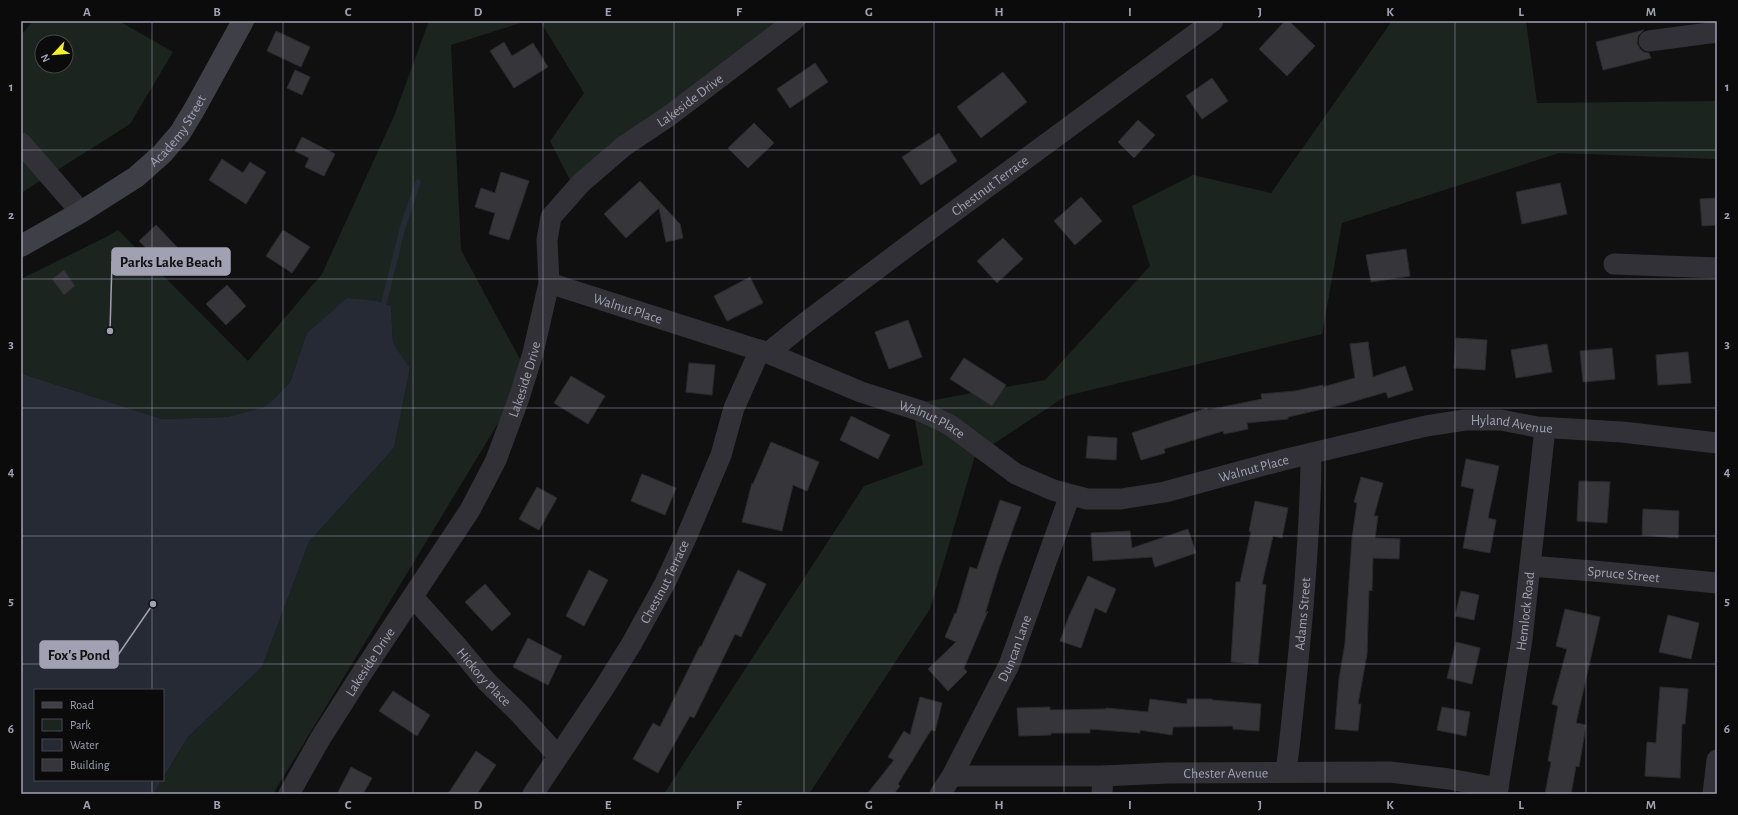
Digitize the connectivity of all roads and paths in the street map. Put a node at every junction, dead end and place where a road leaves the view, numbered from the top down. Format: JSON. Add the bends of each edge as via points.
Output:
{"nodes":[{"id":1,"x":243,"y":21,"type":"edge"},
{"id":2,"x":794,"y":21,"type":"edge"},
{"id":3,"x":1212,"y":21,"type":"edge"},
{"id":4,"x":1717,"y":32,"type":"edge"},
{"id":5,"x":1648,"y":41,"type":"dead end"},
{"id":6,"x":21,"y":143,"type":"edge"},
{"id":7,"x":81,"y":212,"type":"junction"},
{"id":8,"x":21,"y":246,"type":"edge"},
{"id":9,"x":1614,"y":264,"type":"dead end"},
{"id":10,"x":1717,"y":268,"type":"edge"},
{"id":11,"x":550,"y":283,"type":"junction"},
{"id":12,"x":764,"y":351,"type":"junction"},
{"id":13,"x":1545,"y":428,"type":"junction"},
{"id":14,"x":1717,"y":443,"type":"edge"},
{"id":15,"x":1311,"y":455,"type":"junction"},
{"id":16,"x":1070,"y":495,"type":"junction"},
{"id":17,"x":1530,"y":566,"type":"junction"},
{"id":18,"x":1717,"y":583,"type":"edge"},
{"id":19,"x":413,"y":597,"type":"junction"},
{"id":20,"x":558,"y":756,"type":"junction"},
{"id":21,"x":1717,"y":760,"type":"edge"},
{"id":22,"x":1286,"y":772,"type":"junction"},
{"id":23,"x":952,"y":776,"type":"junction"},
{"id":24,"x":1103,"y":785,"type":"edge"},
{"id":25,"x":1497,"y":791,"type":"edge"},
{"id":26,"x":288,"y":794,"type":"edge"},
{"id":27,"x":533,"y":794,"type":"edge"},
{"id":28,"x":940,"y":794,"type":"edge"},
{"id":29,"x":1713,"y":794,"type":"edge"}],
"edges":[{"from":1,"to":7,"type":"street","name":"Academy Street","via":[[180,133],[148,168]]},
{"from":2,"to":11,"type":"street","name":"Lakeside Drive","via":[[624,146],[581,183],[551,217],[547,240]]},
{"from":3,"to":12,"type":"street","name":"Chestnut Terrace"},
{"from":4,"to":5,"type":"street"},
{"from":6,"to":7,"type":"street"},
{"from":7,"to":8,"type":"street","name":"Academy Street"},
{"from":9,"to":10,"type":"street"},
{"from":11,"to":12,"type":"street","name":"Walnut Place"},
{"from":11,"to":19,"type":"street","name":"Lakeside Drive","via":[[533,353],[496,460],[470,510]]},
{"from":12,"to":16,"type":"street","name":"Walnut Place","via":[[861,392],[927,414],[950,425],[1016,474]]},
{"from":12,"to":20,"type":"street","name":"Chestnut Terrace","via":[[734,408],[721,455],[665,583],[632,643]]},
{"from":13,"to":14,"type":"street","name":"Hyland Avenue","via":[[1622,432]]},
{"from":13,"to":15,"type":"street","name":"Hyland Avenue","via":[[1501,420],[1465,420],[1426,426]]},
{"from":13,"to":17,"type":"street","name":"Hemlock Road"},
{"from":15,"to":16,"type":"street","name":"Walnut Place","via":[[1283,460],[1165,492],[1121,499],[1087,500]]},
{"from":15,"to":22,"type":"street","name":"Adams Street","via":[[1305,577]]},
{"from":16,"to":23,"type":"street","name":"Duncan Lane","via":[[1009,665]]},
{"from":17,"to":18,"type":"street","name":"Spruce Street"},
{"from":17,"to":25,"type":"street","name":"Hemlock Road","via":[[1522,639]]},
{"from":19,"to":20,"type":"street","name":"Hickory Place","via":[[487,682]]},
{"from":19,"to":26,"type":"street","name":"Lakeside Drive","via":[[320,739]]},
{"from":20,"to":27,"type":"street","name":"Chestnut Terrace"},
{"from":21,"to":29,"type":"street"},
{"from":22,"to":24,"type":"street","name":"Chester Avenue","via":[[1167,773]]},
{"from":22,"to":25,"type":"street","name":"Chester Avenue","via":[[1390,772],[1449,779]]},
{"from":23,"to":24,"type":"street","name":"Chester Avenue"},
{"from":23,"to":28,"type":"street","name":"Duncan Lane"}]}
